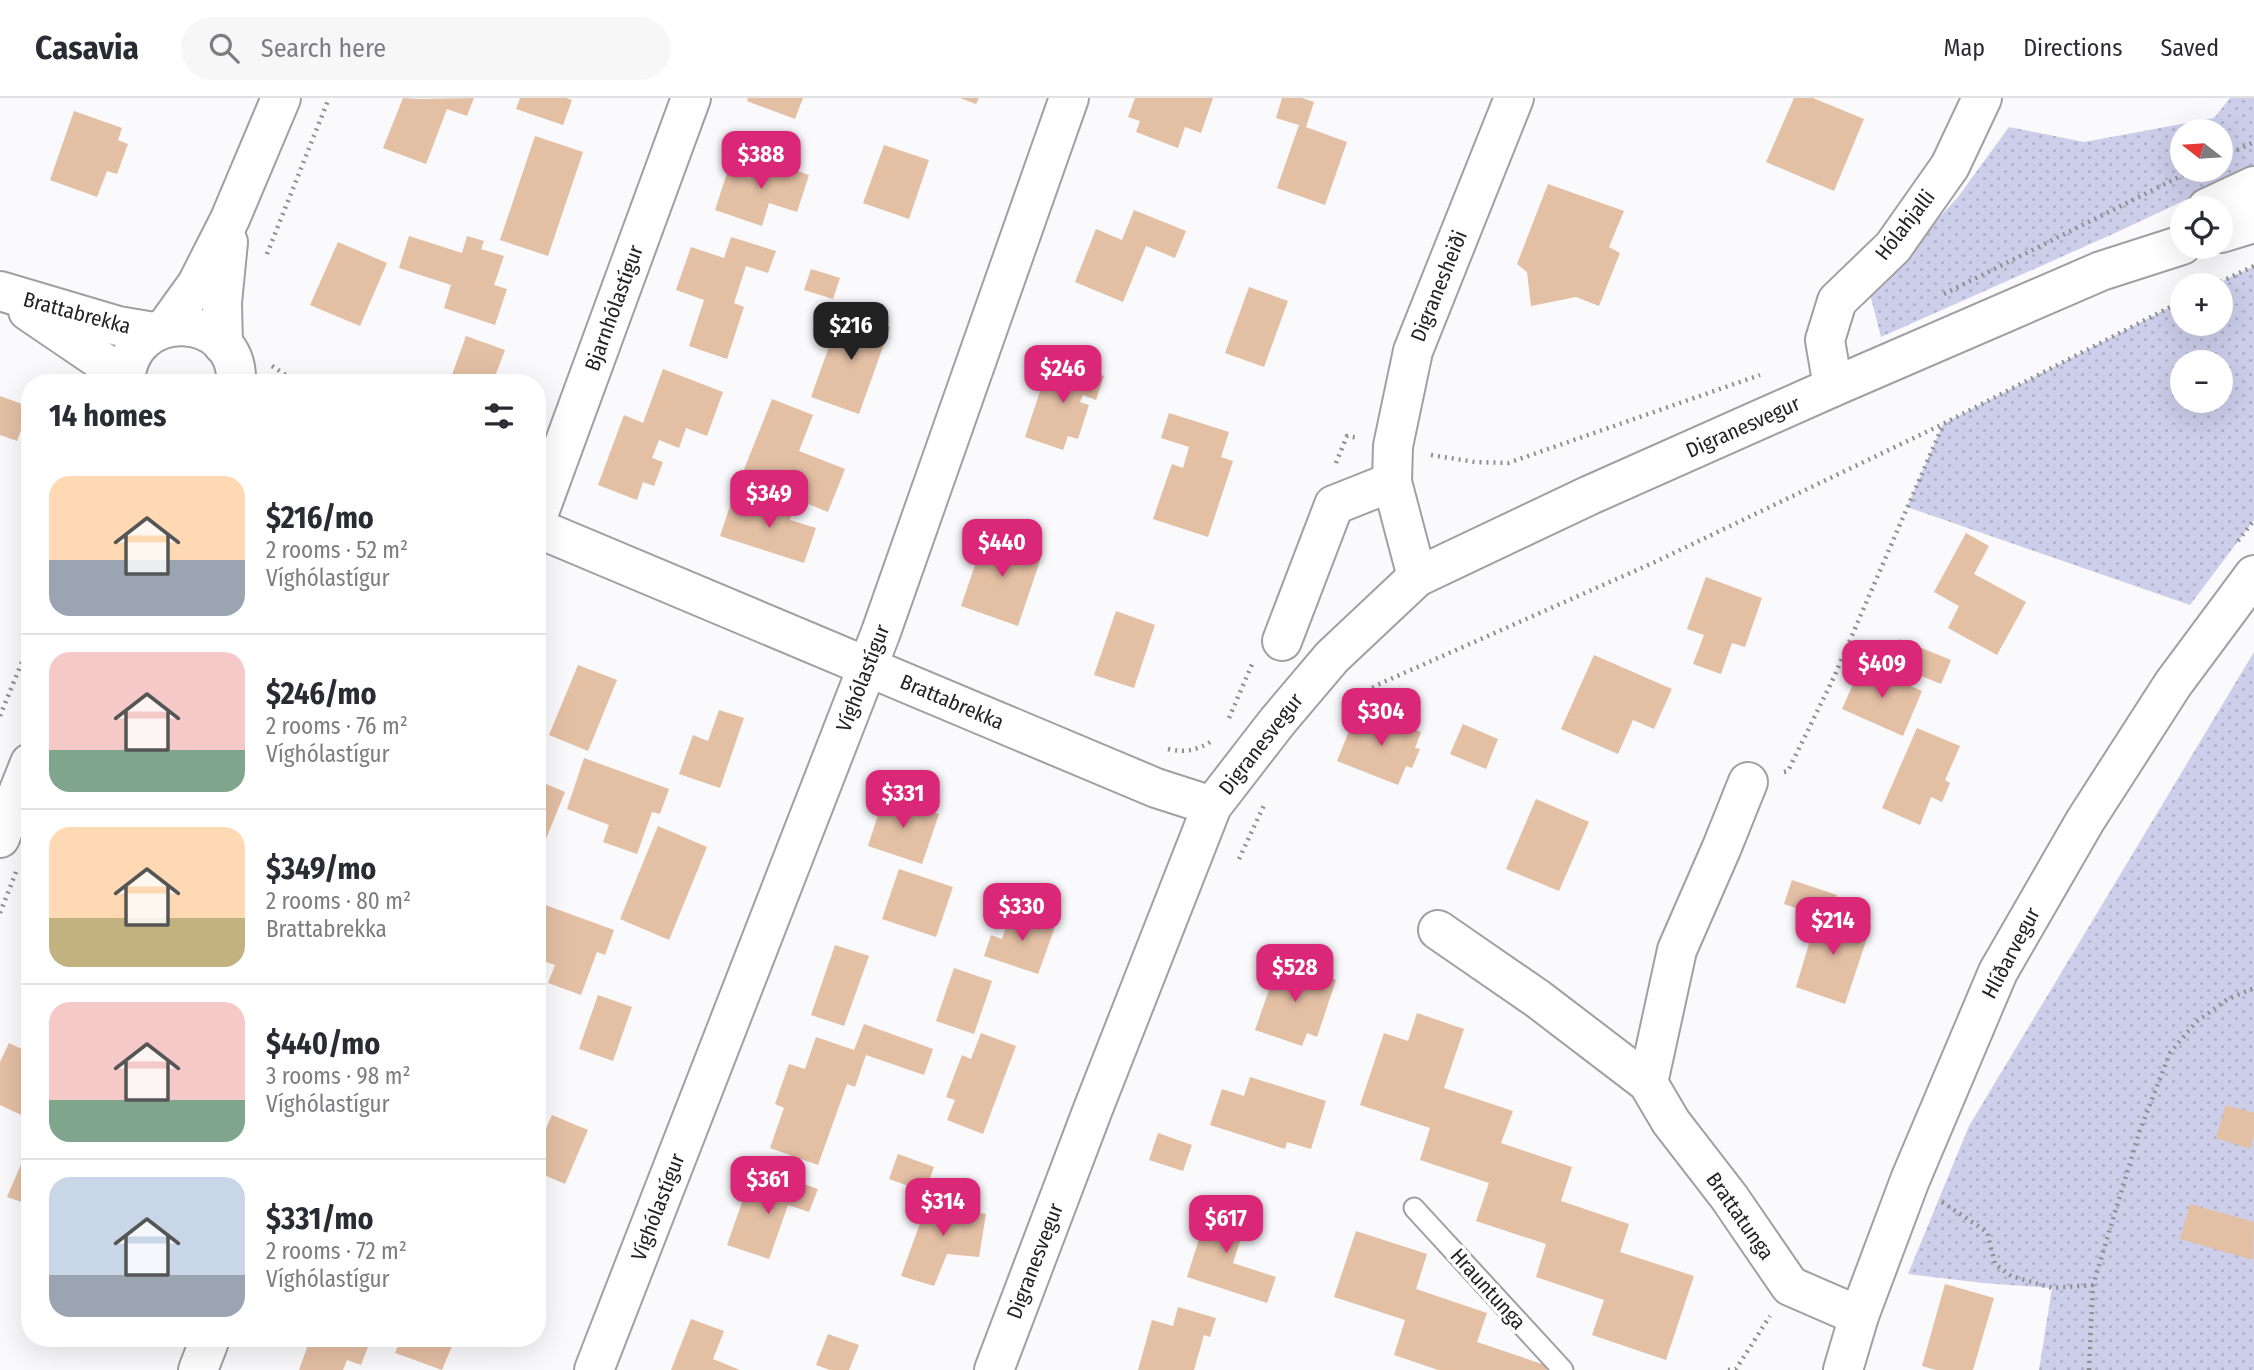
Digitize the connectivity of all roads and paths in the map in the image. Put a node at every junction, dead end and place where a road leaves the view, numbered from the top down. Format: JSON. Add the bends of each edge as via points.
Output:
{"nodes":[{"id":1,"x":281,"y":98,"type":"edge"},
{"id":2,"x":329,"y":98,"type":"edge"},
{"id":3,"x":691,"y":98,"type":"edge"},
{"id":4,"x":1069,"y":98,"type":"edge"},
{"id":5,"x":1514,"y":98,"type":"edge"},
{"id":6,"x":1982,"y":98,"type":"edge"},
{"id":7,"x":2254,"y":186,"type":"edge"},
{"id":8,"x":2233,"y":196,"type":"edge"},
{"id":9,"x":230,"y":219,"type":"junction"},
{"id":10,"x":2254,"y":223,"type":"edge"},
{"id":11,"x":2170,"y":226,"type":"edge"},
{"id":12,"x":2233,"y":229,"type":"edge"},
{"id":13,"x":2170,"y":249,"type":"edge"},
{"id":14,"x":264,"y":260,"type":"dead end"},
{"id":15,"x":2254,"y":266,"type":"edge"},
{"id":16,"x":2101,"y":271,"type":"junction"},
{"id":17,"x":2233,"y":276,"type":"edge"},
{"id":18,"x":0,"y":292,"type":"edge"},
{"id":19,"x":2170,"y":307,"type":"edge"},
{"id":20,"x":160,"y":330,"type":"junction"},
{"id":21,"x":243,"y":368,"type":"edge"},
{"id":22,"x":114,"y":374,"type":"edge"},
{"id":23,"x":125,"y":374,"type":"edge"},
{"id":24,"x":265,"y":374,"type":"edge"},
{"id":25,"x":1833,"y":387,"type":"junction"},
{"id":26,"x":1943,"y":424,"type":"junction"},
{"id":27,"x":1392,"y":482,"type":"junction"},
{"id":28,"x":546,"y":493,"type":"edge"},
{"id":29,"x":546,"y":532,"type":"edge"},
{"id":30,"x":2254,"y":575,"type":"edge"},
{"id":31,"x":1417,"y":577,"type":"junction"},
{"id":32,"x":1282,"y":641,"type":"dead end"},
{"id":33,"x":21,"y":664,"type":"edge"},
{"id":34,"x":868,"y":666,"type":"junction"},
{"id":35,"x":1335,"y":712,"type":"dead end"},
{"id":36,"x":0,"y":716,"type":"edge"},
{"id":37,"x":1748,"y":782,"type":"joint"},
{"id":38,"x":1268,"y":797,"type":"dead end"},
{"id":39,"x":21,"y":803,"type":"edge"},
{"id":40,"x":1212,"y":806,"type":"junction"},
{"id":41,"x":10,"y":851,"type":"edge"},
{"id":42,"x":1239,"y":859,"type":"dead end"},
{"id":43,"x":0,"y":914,"type":"edge"},
{"id":44,"x":1438,"y":930,"type":"dead end"},
{"id":45,"x":2254,"y":988,"type":"edge"},
{"id":46,"x":1648,"y":1083,"type":"junction"},
{"id":47,"x":1942,"y":1201,"type":"dead end"},
{"id":48,"x":1414,"y":1208,"type":"dead end"},
{"id":49,"x":2093,"y":1285,"type":"junction"},
{"id":50,"x":1790,"y":1286,"type":"junction"},
{"id":51,"x":1859,"y":1316,"type":"junction"},
{"id":52,"x":207,"y":1347,"type":"edge"},
{"id":53,"x":198,"y":1370,"type":"edge"},
{"id":54,"x":594,"y":1370,"type":"edge"},
{"id":55,"x":995,"y":1370,"type":"edge"},
{"id":56,"x":1563,"y":1370,"type":"edge"},
{"id":57,"x":1728,"y":1370,"type":"edge"},
{"id":58,"x":1843,"y":1370,"type":"edge"},
{"id":59,"x":2089,"y":1370,"type":"edge"}],
"edges":[{"from":1,"to":9,"type":"street"},
{"from":2,"to":14,"type":"path"},
{"from":3,"to":28,"type":"street","name":"Bjarnhólastígur"},
{"from":4,"to":34,"type":"street","name":"Víghólastígur"},
{"from":5,"to":27,"type":"street","name":"Digranesheiði","via":[[1413,351],[1393,446]]},
{"from":6,"to":25,"type":"street","name":"Hólahjalli","via":[[1950,166],[1892,247],[1837,301],[1825,340]]},
{"from":7,"to":8,"type":"street"},
{"from":9,"to":20,"type":"street","via":[[193,293]]},
{"from":9,"to":21,"type":"street","via":[[222,303]]},
{"from":10,"to":12,"type":"street"},
{"from":11,"to":16,"type":"street","name":"Digranesvegur"},
{"from":13,"to":16,"type":"street","name":"Digranesvegur"},
{"from":15,"to":17,"type":"path"},
{"from":16,"to":25,"type":"street","name":"Digranesvegur"},
{"from":18,"to":20,"type":"street","name":"Brattabrekka","via":[[118,326]]},
{"from":18,"to":22,"type":"street","name":"Brattabrekka"},
{"from":19,"to":26,"type":"path"},
{"from":20,"to":21,"type":"street","name":"Brattabrekka","via":[[182,325],[211,334]]},
{"from":20,"to":23,"type":"street","via":[[140,342]]},
{"from":21,"to":24,"type":"path"},
{"from":25,"to":31,"type":"street","name":"Digranesvegur"},
{"from":26,"to":35,"type":"path","via":[[1655,562],[1377,684]]},
{"from":26,"to":37,"type":"path","via":[[1788,771]]},
{"from":27,"to":31,"type":"street","name":"Digranesheiði"},
{"from":27,"to":32,"type":"street","via":[[1334,505]]},
{"from":29,"to":34,"type":"street","name":"Brattabrekka"},
{"from":30,"to":51,"type":"street","name":"Hlíðarvegur","via":[[2173,684],[2085,821],[1997,972]]},
{"from":31,"to":40,"type":"street","name":"Digranesvegur","via":[[1332,657]]},
{"from":33,"to":36,"type":"path"},
{"from":34,"to":40,"type":"street","name":"Brattabrekka","via":[[1156,788]]},
{"from":34,"to":54,"type":"street","name":"Víghólastígur"},
{"from":37,"to":46,"type":"street","via":[[1677,950]]},
{"from":38,"to":42,"type":"path"},
{"from":39,"to":41,"type":"street"},
{"from":40,"to":55,"type":"street","name":"Digranesvegur"},
{"from":41,"to":43,"type":"path"},
{"from":44,"to":46,"type":"street","name":"Brattatunga"},
{"from":45,"to":49,"type":"path","via":[[2228,999],[2196,1022],[2170,1053],[2140,1130]]},
{"from":46,"to":50,"type":"street","name":"Brattatunga","via":[[1671,1122]]},
{"from":47,"to":49,"type":"path","via":[[1987,1232],[1995,1264],[2011,1276],[2053,1288]]},
{"from":48,"to":56,"type":"lane","name":"Hrauntunga"},
{"from":49,"to":59,"type":"path"},
{"from":50,"to":51,"type":"street"},
{"from":50,"to":57,"type":"path","via":[[1736,1369]]},
{"from":51,"to":58,"type":"street","name":"Hlíðarvegur"},
{"from":52,"to":53,"type":"street"}]}
